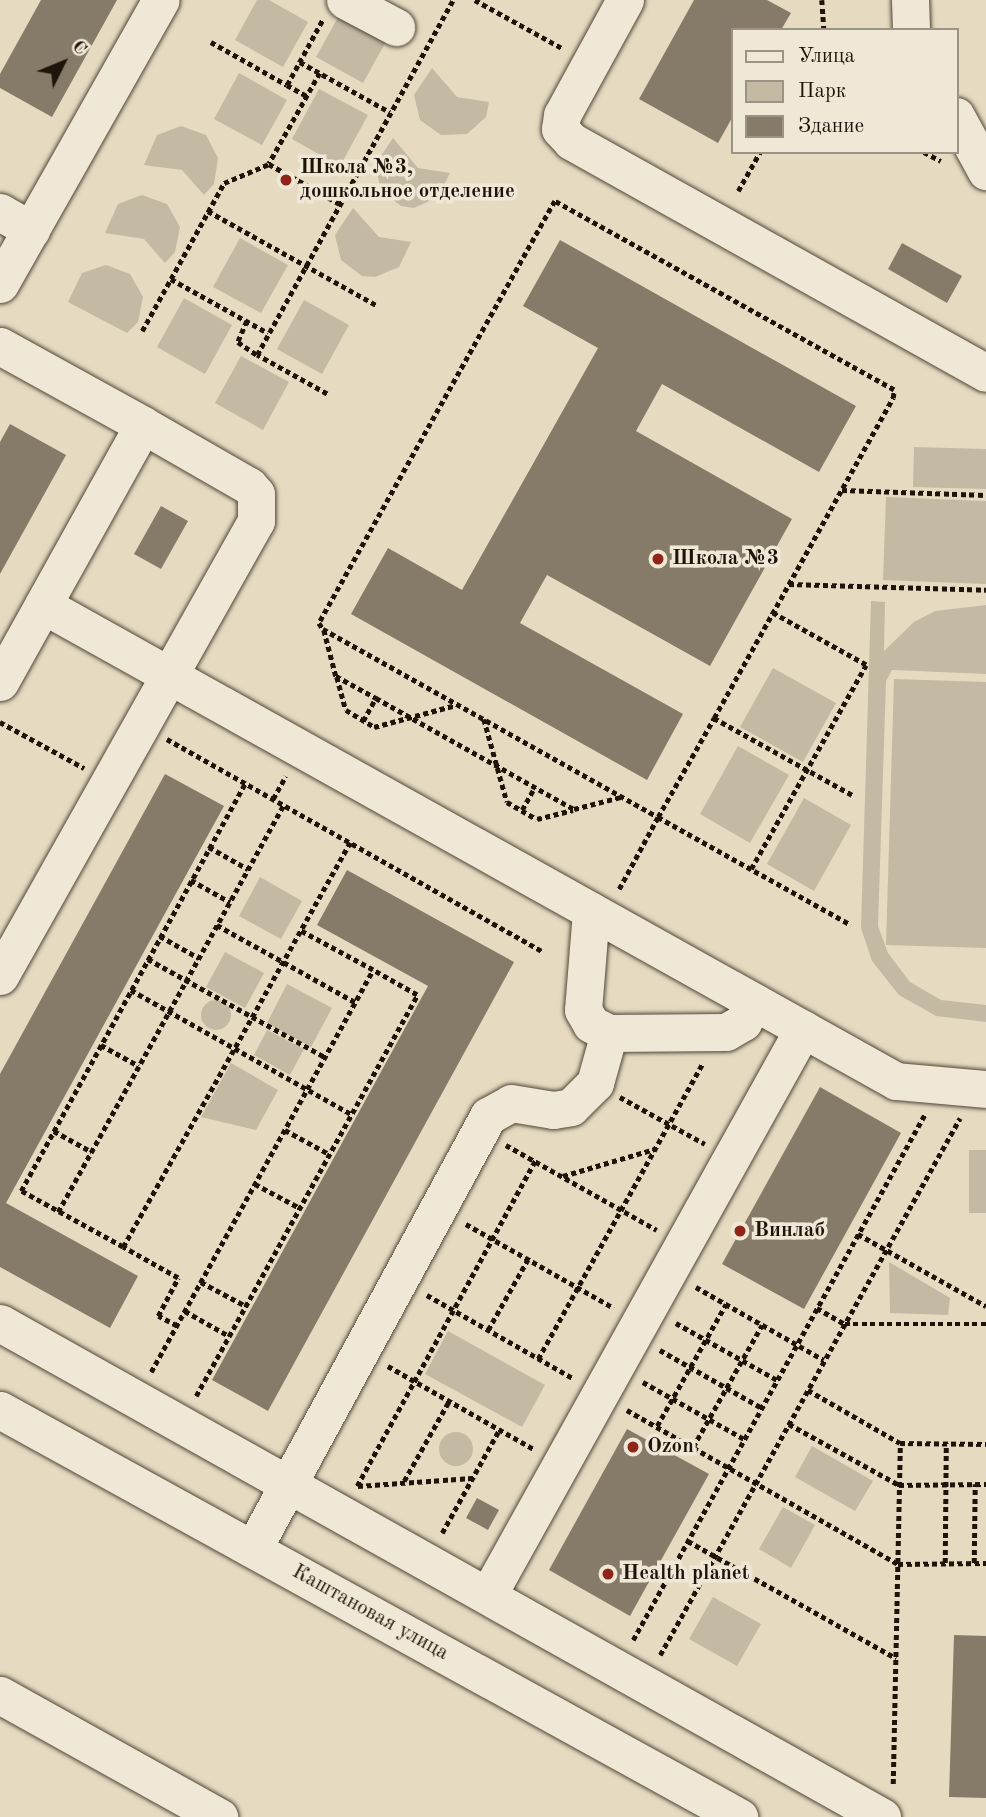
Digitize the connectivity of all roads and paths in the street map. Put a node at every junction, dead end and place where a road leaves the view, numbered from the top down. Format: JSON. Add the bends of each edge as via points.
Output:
{"nodes":[{"id":1,"x":161,"y":0,"type":"edge"},
{"id":2,"x":453,"y":0,"type":"edge"},
{"id":3,"x":475,"y":0,"type":"edge"},
{"id":4,"x":625,"y":0,"type":"edge"},
{"id":5,"x":822,"y":0,"type":"edge"},
{"id":6,"x":910,"y":0,"type":"edge"},
{"id":7,"x":336,"y":5,"type":"edge"},
{"id":8,"x":396,"y":27,"type":"dead end"},
{"id":9,"x":824,"y":28,"type":"edge"},
{"id":10,"x":911,"y":28,"type":"edge"},
{"id":11,"x":545,"y":39,"type":"dead end"},
{"id":12,"x":211,"y":42,"type":"dead end"},
{"id":13,"x":300,"y":62,"type":"junction"},
{"id":14,"x":320,"y":73,"type":"junction"},
{"id":15,"x":287,"y":85,"type":"junction"},
{"id":16,"x":307,"y":96,"type":"junction"},
{"id":17,"x":391,"y":113,"type":"junction"},
{"id":18,"x":970,"y":126,"type":"edge"},
{"id":19,"x":759,"y":154,"type":"edge"},
{"id":20,"x":927,"y":154,"type":"edge"},
{"id":21,"x":941,"y":162,"type":"dead end"},
{"id":22,"x":269,"y":164,"type":"junction"},
{"id":23,"x":986,"y":171,"type":"edge"},
{"id":24,"x":738,"y":191,"type":"dead end"},
{"id":25,"x":340,"y":204,"type":"junction"},
{"id":26,"x":208,"y":211,"type":"junction"},
{"id":27,"x":15,"y":221,"type":"edge"},
{"id":28,"x":306,"y":265,"type":"junction"},
{"id":29,"x":171,"y":279,"type":"junction"},
{"id":30,"x":0,"y":284,"type":"edge"},
{"id":31,"x":376,"y":304,"type":"dead end"},
{"id":32,"x":247,"y":321,"type":"junction"},
{"id":33,"x":142,"y":331,"type":"dead end"},
{"id":34,"x":268,"y":333,"type":"junction"},
{"id":35,"x":0,"y":346,"type":"edge"},
{"id":36,"x":257,"y":355,"type":"junction"},
{"id":37,"x":986,"y":373,"type":"edge"},
{"id":38,"x":327,"y":394,"type":"dead end"},
{"id":39,"x":143,"y":425,"type":"junction"},
{"id":40,"x":842,"y":490,"type":"junction"},
{"id":41,"x":986,"y":495,"type":"edge"},
{"id":42,"x":789,"y":584,"type":"junction"},
{"id":43,"x":986,"y":590,"type":"edge"},
{"id":44,"x":43,"y":605,"type":"junction"},
{"id":45,"x":773,"y":613,"type":"junction"},
{"id":46,"x":323,"y":629,"type":"junction"},
{"id":47,"x":169,"y":676,"type":"junction"},
{"id":48,"x":337,"y":676,"type":"junction"},
{"id":49,"x":0,"y":682,"type":"edge"},
{"id":50,"x":376,"y":698,"type":"junction"},
{"id":51,"x":457,"y":704,"type":"junction"},
{"id":52,"x":410,"y":717,"type":"junction"},
{"id":53,"x":714,"y":718,"type":"junction"},
{"id":54,"x":484,"y":719,"type":"junction"},
{"id":55,"x":363,"y":720,"type":"junction"},
{"id":56,"x":0,"y":722,"type":"edge"},
{"id":57,"x":161,"y":736,"type":"dead end"},
{"id":58,"x":497,"y":766,"type":"junction"},
{"id":59,"x":807,"y":770,"type":"junction"},
{"id":60,"x":286,"y":776,"type":"dead end"},
{"id":61,"x":109,"y":782,"type":"junction"},
{"id":62,"x":245,"y":783,"type":"junction"},
{"id":63,"x":535,"y":787,"type":"junction"},
{"id":64,"x":854,"y":796,"type":"dead end"},
{"id":65,"x":622,"y":797,"type":"junction"},
{"id":66,"x":273,"y":799,"type":"junction"},
{"id":67,"x":284,"y":805,"type":"junction"},
{"id":68,"x":522,"y":810,"type":"junction"},
{"id":69,"x":574,"y":810,"type":"junction"},
{"id":70,"x":659,"y":817,"type":"junction"},
{"id":71,"x":350,"y":842,"type":"junction"},
{"id":72,"x":209,"y":848,"type":"junction"},
{"id":73,"x":248,"y":869,"type":"junction"},
{"id":74,"x":751,"y":869,"type":"junction"},
{"id":75,"x":191,"y":880,"type":"junction"},
{"id":76,"x":230,"y":902,"type":"junction"},
{"id":77,"x":604,"y":902,"type":"junction"},
{"id":78,"x":217,"y":925,"type":"junction"},
{"id":79,"x":851,"y":925,"type":"dead end"},
{"id":80,"x":300,"y":930,"type":"junction"},
{"id":81,"x":160,"y":936,"type":"junction"},
{"id":82,"x":544,"y":952,"type":"dead end"},
{"id":83,"x":199,"y":958,"type":"junction"},
{"id":84,"x":148,"y":959,"type":"junction"},
{"id":85,"x":283,"y":962,"type":"junction"},
{"id":86,"x":373,"y":970,"type":"junction"},
{"id":87,"x":0,"y":976,"type":"edge"},
{"id":88,"x":187,"y":981,"type":"junction"},
{"id":89,"x":131,"y":990,"type":"junction"},
{"id":90,"x":355,"y":1002,"type":"junction"},
{"id":91,"x":754,"y":1002,"type":"junction"},
{"id":92,"x":169,"y":1012,"type":"junction"},
{"id":93,"x":252,"y":1017,"type":"junction"},
{"id":94,"x":803,"y":1029,"type":"junction"},
{"id":95,"x":608,"y":1033,"type":"junction"},
{"id":96,"x":101,"y":1045,"type":"junction"},
{"id":97,"x":234,"y":1048,"type":"junction"},
{"id":98,"x":325,"y":1057,"type":"junction"},
{"id":99,"x":704,"y":1061,"type":"dead end"},
{"id":100,"x":139,"y":1066,"type":"junction"},
{"id":101,"x":595,"y":1083,"type":"junction"},
{"id":102,"x":986,"y":1089,"type":"edge"},
{"id":103,"x":307,"y":1090,"type":"junction"},
{"id":104,"x":351,"y":1114,"type":"junction"},
{"id":105,"x":925,"y":1114,"type":"dead end"},
{"id":106,"x":961,"y":1116,"type":"dead end"},
{"id":107,"x":669,"y":1124,"type":"junction"},
{"id":108,"x":285,"y":1130,"type":"junction"},
{"id":109,"x":481,"y":1130,"type":"junction"},
{"id":110,"x":54,"y":1131,"type":"junction"},
{"id":111,"x":655,"y":1149,"type":"junction"},
{"id":112,"x":92,"y":1152,"type":"junction"},
{"id":113,"x":329,"y":1154,"type":"junction"},
{"id":114,"x":731,"y":1158,"type":"junction"},
{"id":115,"x":535,"y":1161,"type":"junction"},
{"id":116,"x":562,"y":1177,"type":"junction"},
{"id":117,"x":255,"y":1184,"type":"junction"},
{"id":118,"x":300,"y":1208,"type":"junction"},
{"id":119,"x":439,"y":1208,"type":"junction"},
{"id":120,"x":621,"y":1210,"type":"junction"},
{"id":121,"x":58,"y":1212,"type":"junction"},
{"id":122,"x":858,"y":1234,"type":"junction"},
{"id":123,"x":492,"y":1239,"type":"junction"},
{"id":124,"x":683,"y":1245,"type":"junction"},
{"id":125,"x":123,"y":1247,"type":"junction"},
{"id":126,"x":886,"y":1250,"type":"junction"},
{"id":127,"x":528,"y":1259,"type":"junction"},
{"id":128,"x":400,"y":1280,"type":"junction"},
{"id":129,"x":201,"y":1282,"type":"junction"},
{"id":130,"x":692,"y":1285,"type":"dead end"},
{"id":131,"x":578,"y":1287,"type":"junction"},
{"id":132,"x":726,"y":1304,"type":"junction"},
{"id":133,"x":246,"y":1306,"type":"junction"},
{"id":134,"x":986,"y":1306,"type":"edge"},
{"id":135,"x":817,"y":1308,"type":"junction"},
{"id":136,"x":453,"y":1310,"type":"junction"},
{"id":137,"x":185,"y":1311,"type":"junction"},
{"id":138,"x":0,"y":1323,"type":"edge"},
{"id":139,"x":845,"y":1324,"type":"junction"},
{"id":140,"x":986,"y":1324,"type":"edge"},
{"id":141,"x":762,"y":1325,"type":"junction"},
{"id":142,"x":177,"y":1326,"type":"junction"},
{"id":143,"x":488,"y":1330,"type":"junction"},
{"id":144,"x":656,"y":1331,"type":"junction"},
{"id":145,"x":229,"y":1336,"type":"junction"},
{"id":146,"x":706,"y":1340,"type":"junction"},
{"id":147,"x":797,"y":1345,"type":"junction"},
{"id":148,"x":361,"y":1351,"type":"junction"},
{"id":149,"x":538,"y":1359,"type":"junction"},
{"id":150,"x":742,"y":1360,"type":"junction"},
{"id":151,"x":824,"y":1360,"type":"junction"},
{"id":152,"x":690,"y":1367,"type":"junction"},
{"id":153,"x":151,"y":1373,"type":"dead end"},
{"id":154,"x":639,"y":1380,"type":"dead end"},
{"id":155,"x":777,"y":1380,"type":"junction"},
{"id":156,"x":414,"y":1381,"type":"junction"},
{"id":157,"x":727,"y":1388,"type":"junction"},
{"id":158,"x":808,"y":1390,"type":"junction"},
{"id":159,"x":600,"y":1394,"type":"junction"},
{"id":160,"x":195,"y":1397,"type":"dead end"},
{"id":161,"x":672,"y":1398,"type":"junction"},
{"id":162,"x":449,"y":1401,"type":"junction"},
{"id":163,"x":762,"y":1408,"type":"junction"},
{"id":164,"x":0,"y":1410,"type":"edge"},
{"id":165,"x":709,"y":1419,"type":"junction"},
{"id":166,"x":789,"y":1424,"type":"junction"},
{"id":167,"x":657,"y":1426,"type":"junction"},
{"id":168,"x":499,"y":1430,"type":"junction"},
{"id":169,"x":744,"y":1440,"type":"junction"},
{"id":170,"x":900,"y":1443,"type":"junction"},
{"id":171,"x":946,"y":1443,"type":"junction"},
{"id":172,"x":986,"y":1444,"type":"edge"},
{"id":173,"x":693,"y":1447,"type":"junction"},
{"id":174,"x":561,"y":1464,"type":"junction"},
{"id":175,"x":729,"y":1467,"type":"junction"},
{"id":176,"x":472,"y":1478,"type":"junction"},
{"id":177,"x":404,"y":1482,"type":"junction"},
{"id":178,"x":756,"y":1483,"type":"junction"},
{"id":179,"x":289,"y":1484,"type":"junction"},
{"id":180,"x":975,"y":1484,"type":"junction"},
{"id":181,"x":986,"y":1484,"type":"edge"},
{"id":182,"x":899,"y":1485,"type":"junction"},
{"id":183,"x":946,"y":1485,"type":"junction"},
{"id":184,"x":442,"y":1533,"type":"dead end"},
{"id":185,"x":688,"y":1541,"type":"junction"},
{"id":186,"x":253,"y":1549,"type":"junction"},
{"id":187,"x":715,"y":1557,"type":"junction"},
{"id":188,"x":945,"y":1563,"type":"junction"},
{"id":189,"x":974,"y":1563,"type":"junction"},
{"id":190,"x":986,"y":1563,"type":"edge"},
{"id":191,"x":898,"y":1564,"type":"junction"},
{"id":192,"x":488,"y":1595,"type":"junction"},
{"id":193,"x":633,"y":1640,"type":"dead end"},
{"id":194,"x":660,"y":1655,"type":"dead end"},
{"id":195,"x":896,"y":1658,"type":"junction"},
{"id":196,"x":0,"y":1695,"type":"edge"},
{"id":197,"x":888,"y":1800,"type":"edge"},
{"id":198,"x":219,"y":1817,"type":"edge"},
{"id":199,"x":739,"y":1817,"type":"edge"}],
"edges":[{"from":1,"to":27,"type":"street"},
{"from":2,"to":17,"type":"path"},
{"from":3,"to":11,"type":"path"},
{"from":4,"to":37,"type":"street","via":[[562,115],[560,129],[570,141]]},
{"from":5,"to":9,"type":"path"},
{"from":6,"to":10,"type":"street"},
{"from":7,"to":8,"type":"street"},
{"from":7,"to":13,"type":"path"},
{"from":12,"to":15,"type":"path"},
{"from":13,"to":14,"type":"path"},
{"from":13,"to":15,"type":"path"},
{"from":14,"to":16,"type":"path"},
{"from":14,"to":17,"type":"path"},
{"from":15,"to":16,"type":"path"},
{"from":16,"to":22,"type":"path"},
{"from":17,"to":25,"type":"path"},
{"from":18,"to":23,"type":"street"},
{"from":19,"to":24,"type":"path"},
{"from":20,"to":21,"type":"path"},
{"from":22,"to":25,"type":"path"},
{"from":22,"to":26,"type":"path","via":[[223,183]]},
{"from":25,"to":28,"type":"path"},
{"from":26,"to":28,"type":"path"},
{"from":26,"to":29,"type":"path"},
{"from":27,"to":30,"type":"street"},
{"from":28,"to":31,"type":"path"},
{"from":28,"to":34,"type":"path"},
{"from":29,"to":32,"type":"path"},
{"from":29,"to":33,"type":"path"},
{"from":32,"to":34,"type":"path"},
{"from":32,"to":36,"type":"path","via":[[238,342]]},
{"from":34,"to":36,"type":"path"},
{"from":35,"to":39,"type":"street"},
{"from":36,"to":38,"type":"path"},
{"from":39,"to":44,"type":"street"},
{"from":39,"to":47,"type":"street","via":[[238,477],[256,494],[258,506],[256,521]]},
{"from":40,"to":41,"type":"path"},
{"from":40,"to":42,"type":"path"},
{"from":40,"to":46,"type":"path","via":[[893,398],[888,383],[555,201],[319,615]]},
{"from":42,"to":43,"type":"path"},
{"from":42,"to":45,"type":"path"},
{"from":44,"to":47,"type":"street"},
{"from":44,"to":49,"type":"street"},
{"from":45,"to":53,"type":"path"},
{"from":45,"to":59,"type":"path","via":[[866,665]]},
{"from":46,"to":48,"type":"path"},
{"from":46,"to":51,"type":"path"},
{"from":47,"to":61,"type":"street"},
{"from":47,"to":77,"type":"street"},
{"from":48,"to":50,"type":"path"},
{"from":48,"to":55,"type":"path","via":[[346,710]]},
{"from":50,"to":52,"type":"path"},
{"from":50,"to":55,"type":"path"},
{"from":51,"to":52,"type":"path"},
{"from":51,"to":54,"type":"path"},
{"from":52,"to":55,"type":"path","via":[[374,727]]},
{"from":52,"to":58,"type":"path"},
{"from":53,"to":59,"type":"path"},
{"from":53,"to":70,"type":"path"},
{"from":54,"to":58,"type":"path"},
{"from":54,"to":65,"type":"path"},
{"from":56,"to":61,"type":"path"},
{"from":57,"to":62,"type":"path"},
{"from":58,"to":63,"type":"path"},
{"from":58,"to":68,"type":"path","via":[[507,802]]},
{"from":59,"to":64,"type":"path"},
{"from":59,"to":74,"type":"path"},
{"from":60,"to":66,"type":"path"},
{"from":61,"to":87,"type":"street"},
{"from":62,"to":66,"type":"path"},
{"from":62,"to":72,"type":"path"},
{"from":63,"to":68,"type":"path"},
{"from":63,"to":69,"type":"path"},
{"from":65,"to":69,"type":"path"},
{"from":65,"to":70,"type":"path"},
{"from":66,"to":67,"type":"path"},
{"from":67,"to":71,"type":"path"},
{"from":67,"to":73,"type":"path"},
{"from":68,"to":69,"type":"path","via":[[537,819]]},
{"from":70,"to":74,"type":"path"},
{"from":70,"to":77,"type":"path"},
{"from":71,"to":80,"type":"path"},
{"from":71,"to":82,"type":"path"},
{"from":72,"to":73,"type":"path"},
{"from":72,"to":75,"type":"path"},
{"from":73,"to":76,"type":"path"},
{"from":74,"to":79,"type":"path"},
{"from":75,"to":76,"type":"path"},
{"from":75,"to":81,"type":"path"},
{"from":76,"to":78,"type":"path"},
{"from":77,"to":91,"type":"street"},
{"from":77,"to":95,"type":"street","via":[[583,1010],[585,1018]]},
{"from":78,"to":83,"type":"path"},
{"from":78,"to":85,"type":"path"},
{"from":80,"to":85,"type":"path"},
{"from":80,"to":86,"type":"path"},
{"from":81,"to":83,"type":"path"},
{"from":81,"to":84,"type":"path"},
{"from":83,"to":88,"type":"path"},
{"from":84,"to":88,"type":"path"},
{"from":84,"to":89,"type":"path"},
{"from":85,"to":90,"type":"path"},
{"from":85,"to":93,"type":"path"},
{"from":86,"to":90,"type":"path"},
{"from":86,"to":104,"type":"path","via":[[417,995]]},
{"from":88,"to":92,"type":"path"},
{"from":88,"to":93,"type":"path"},
{"from":89,"to":92,"type":"path"},
{"from":89,"to":96,"type":"path"},
{"from":90,"to":98,"type":"path"},
{"from":91,"to":94,"type":"street"},
{"from":91,"to":95,"type":"street","via":[[743,1023],[726,1032]]},
{"from":92,"to":97,"type":"path"},
{"from":92,"to":100,"type":"path"},
{"from":93,"to":97,"type":"path"},
{"from":93,"to":98,"type":"path"},
{"from":94,"to":102,"type":"street","via":[[910,1086]]},
{"from":94,"to":114,"type":"street"},
{"from":95,"to":101,"type":"street"},
{"from":96,"to":100,"type":"path"},
{"from":96,"to":110,"type":"path"},
{"from":97,"to":103,"type":"path"},
{"from":97,"to":125,"type":"path"},
{"from":98,"to":103,"type":"path"},
{"from":99,"to":107,"type":"path"},
{"from":100,"to":112,"type":"path"},
{"from":101,"to":107,"type":"path"},
{"from":101,"to":109,"type":"street","via":[[571,1107],[498,1107]]},
{"from":103,"to":104,"type":"path"},
{"from":103,"to":108,"type":"path"},
{"from":104,"to":113,"type":"path"},
{"from":105,"to":122,"type":"path"},
{"from":106,"to":126,"type":"path"},
{"from":107,"to":111,"type":"path"},
{"from":107,"to":114,"type":"path"},
{"from":108,"to":113,"type":"path"},
{"from":108,"to":117,"type":"path"},
{"from":109,"to":115,"type":"path"},
{"from":109,"to":119,"type":"street"},
{"from":110,"to":112,"type":"path"},
{"from":110,"to":121,"type":"path","via":[[21,1191]]},
{"from":111,"to":116,"type":"path"},
{"from":111,"to":120,"type":"path"},
{"from":112,"to":121,"type":"path"},
{"from":113,"to":118,"type":"path"},
{"from":114,"to":124,"type":"street"},
{"from":115,"to":116,"type":"path"},
{"from":115,"to":123,"type":"path"},
{"from":116,"to":120,"type":"path"},
{"from":117,"to":118,"type":"path"},
{"from":117,"to":129,"type":"path"},
{"from":118,"to":133,"type":"path"},
{"from":119,"to":123,"type":"path"},
{"from":119,"to":128,"type":"street"},
{"from":120,"to":124,"type":"path"},
{"from":120,"to":131,"type":"path"},
{"from":121,"to":125,"type":"path"},
{"from":122,"to":126,"type":"path"},
{"from":122,"to":135,"type":"path"},
{"from":123,"to":127,"type":"path"},
{"from":123,"to":136,"type":"path"},
{"from":124,"to":144,"type":"street"},
{"from":125,"to":142,"type":"path","via":[[178,1278],[158,1316]]},
{"from":126,"to":134,"type":"path"},
{"from":126,"to":139,"type":"path"},
{"from":127,"to":131,"type":"path"},
{"from":127,"to":143,"type":"path"},
{"from":128,"to":136,"type":"path"},
{"from":128,"to":148,"type":"street"},
{"from":129,"to":133,"type":"path"},
{"from":129,"to":137,"type":"path"},
{"from":130,"to":132,"type":"path"},
{"from":131,"to":144,"type":"path"},
{"from":131,"to":149,"type":"path"},
{"from":132,"to":141,"type":"path"},
{"from":132,"to":146,"type":"path"},
{"from":133,"to":145,"type":"path"},
{"from":135,"to":139,"type":"path"},
{"from":135,"to":147,"type":"path"},
{"from":136,"to":143,"type":"path"},
{"from":136,"to":156,"type":"path"},
{"from":137,"to":142,"type":"path"},
{"from":137,"to":145,"type":"path"},
{"from":138,"to":179,"type":"street"},
{"from":139,"to":140,"type":"path"},
{"from":139,"to":151,"type":"path"},
{"from":141,"to":147,"type":"path"},
{"from":141,"to":150,"type":"path"},
{"from":142,"to":153,"type":"path"},
{"from":143,"to":149,"type":"path"},
{"from":144,"to":146,"type":"path"},
{"from":144,"to":152,"type":"path"},
{"from":144,"to":159,"type":"street"},
{"from":145,"to":160,"type":"path"},
{"from":146,"to":150,"type":"path"},
{"from":146,"to":152,"type":"path"},
{"from":147,"to":151,"type":"path"},
{"from":147,"to":155,"type":"path"},
{"from":148,"to":156,"type":"path"},
{"from":148,"to":179,"type":"street"},
{"from":149,"to":159,"type":"path"},
{"from":150,"to":155,"type":"path"},
{"from":150,"to":157,"type":"path"},
{"from":151,"to":158,"type":"path"},
{"from":152,"to":157,"type":"path"},
{"from":152,"to":161,"type":"path"},
{"from":154,"to":161,"type":"path"},
{"from":155,"to":163,"type":"path"},
{"from":156,"to":162,"type":"path"},
{"from":156,"to":177,"type":"path","via":[[357,1486]]},
{"from":157,"to":163,"type":"path"},
{"from":157,"to":165,"type":"path"},
{"from":158,"to":166,"type":"path"},
{"from":158,"to":170,"type":"path"},
{"from":159,"to":167,"type":"path"},
{"from":159,"to":174,"type":"street"},
{"from":161,"to":165,"type":"path"},
{"from":161,"to":167,"type":"path"},
{"from":162,"to":168,"type":"path"},
{"from":162,"to":177,"type":"path"},
{"from":163,"to":169,"type":"path"},
{"from":164,"to":186,"type":"street","name":"Каштановая улица"},
{"from":165,"to":169,"type":"path"},
{"from":165,"to":173,"type":"path"},
{"from":166,"to":178,"type":"path"},
{"from":166,"to":182,"type":"path"},
{"from":167,"to":173,"type":"path"},
{"from":168,"to":174,"type":"path"},
{"from":168,"to":176,"type":"path"},
{"from":169,"to":175,"type":"path"},
{"from":170,"to":171,"type":"path"},
{"from":170,"to":182,"type":"path"},
{"from":171,"to":172,"type":"path"},
{"from":171,"to":183,"type":"path"},
{"from":173,"to":175,"type":"path"},
{"from":174,"to":192,"type":"street"},
{"from":175,"to":178,"type":"path"},
{"from":175,"to":185,"type":"path"},
{"from":176,"to":177,"type":"path"},
{"from":176,"to":184,"type":"path"},
{"from":178,"to":187,"type":"path"},
{"from":178,"to":191,"type":"path"},
{"from":179,"to":186,"type":"street"},
{"from":179,"to":192,"type":"street"},
{"from":180,"to":181,"type":"path"},
{"from":180,"to":183,"type":"path"},
{"from":180,"to":189,"type":"path"},
{"from":182,"to":183,"type":"path"},
{"from":182,"to":191,"type":"path"},
{"from":183,"to":188,"type":"path"},
{"from":185,"to":187,"type":"path"},
{"from":185,"to":193,"type":"path"},
{"from":186,"to":199,"type":"street","name":"Каштановая улица"},
{"from":187,"to":194,"type":"path"},
{"from":187,"to":195,"type":"path"},
{"from":188,"to":189,"type":"path"},
{"from":188,"to":191,"type":"path"},
{"from":189,"to":190,"type":"path"},
{"from":191,"to":195,"type":"path"},
{"from":192,"to":197,"type":"street"},
{"from":195,"to":197,"type":"path"},
{"from":196,"to":198,"type":"street"}]}
